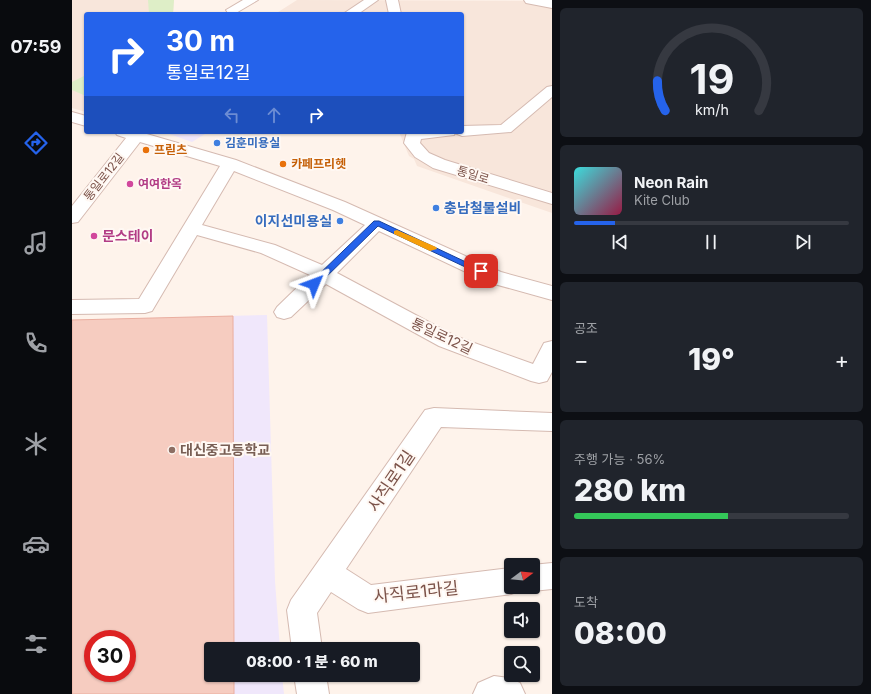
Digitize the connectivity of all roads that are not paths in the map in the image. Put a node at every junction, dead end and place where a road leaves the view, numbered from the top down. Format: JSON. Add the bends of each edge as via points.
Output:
{"nodes":[{"id":1,"x":252,"y":0,"type":"edge"},
{"id":2,"x":372,"y":0,"type":"edge"},
{"id":3,"x":392,"y":0,"type":"edge"},
{"id":4,"x":530,"y":0,"type":"edge"},
{"id":5,"x":552,"y":4,"type":"edge"},
{"id":6,"x":232,"y":10,"type":"dead end"},
{"id":7,"x":352,"y":12,"type":"edge"},
{"id":8,"x":395,"y":12,"type":"edge"},
{"id":9,"x":552,"y":90,"type":"edge"},
{"id":10,"x":72,"y":117,"type":"edge"},
{"id":11,"x":84,"y":120,"type":"edge"},
{"id":12,"x":464,"y":131,"type":"edge"},
{"id":13,"x":130,"y":134,"type":"edge"},
{"id":14,"x":414,"y":134,"type":"edge"},
{"id":15,"x":230,"y":164,"type":"junction"},
{"id":16,"x":552,"y":199,"type":"edge"},
{"id":17,"x":72,"y":218,"type":"edge"},
{"id":18,"x":377,"y":223,"type":"junction"},
{"id":19,"x":191,"y":228,"type":"junction"},
{"id":20,"x":324,"y":274,"type":"junction"},
{"id":21,"x":552,"y":293,"type":"edge"},
{"id":22,"x":72,"y":307,"type":"edge"},
{"id":23,"x":284,"y":312,"type":"dead end"},
{"id":24,"x":552,"y":349,"type":"edge"},
{"id":25,"x":552,"y":422,"type":"edge"},
{"id":26,"x":328,"y":574,"type":"junction"},
{"id":27,"x":552,"y":576,"type":"edge"},
{"id":28,"x":540,"y":577,"type":"edge"},
{"id":29,"x":504,"y":582,"type":"edge"},
{"id":30,"x":306,"y":642,"type":"edge"},
{"id":31,"x":311,"y":682,"type":"edge"},
{"id":32,"x":313,"y":694,"type":"edge"},
{"id":33,"x":489,"y":694,"type":"edge"},
{"id":34,"x":509,"y":694,"type":"edge"}],
"edges":[{"from":1,"to":6,"type":"street"},
{"from":2,"to":7,"type":"street"},
{"from":3,"to":8,"type":"street"},
{"from":4,"to":5,"type":"street"},
{"from":9,"to":12,"type":"street","via":[[505,129]]},
{"from":10,"to":11,"type":"street"},
{"from":13,"to":15,"type":"street","name":"통일로12길"},
{"from":13,"to":17,"type":"street","name":"통일로12길"},
{"from":14,"to":16,"type":"street","name":"통일로","via":[[412,143],[415,150],[424,157]]},
{"from":15,"to":18,"type":"street","name":"통일로12길"},
{"from":15,"to":19,"type":"street"},
{"from":18,"to":20,"type":"street"},
{"from":18,"to":21,"type":"street","name":"통일로12길","via":[[494,277]]},
{"from":19,"to":20,"type":"street","name":"통일로12길","via":[[268,249],[303,262]]},
{"from":19,"to":22,"type":"street","via":[[145,306]]},
{"from":20,"to":23,"type":"street"},
{"from":20,"to":24,"type":"street","name":"통일로12길","via":[[447,341],[539,376]]},
{"from":25,"to":26,"type":"street","name":"사직로1길","via":[[434,417]]},
{"from":26,"to":29,"type":"street","name":"사직로1라길","via":[[368,599]]},
{"from":26,"to":30,"type":"street","name":"사직로1길","via":[[302,610]]},
{"from":27,"to":28,"type":"street"},
{"from":31,"to":32,"type":"street"},
{"from":33,"to":34,"type":"street"}]}
